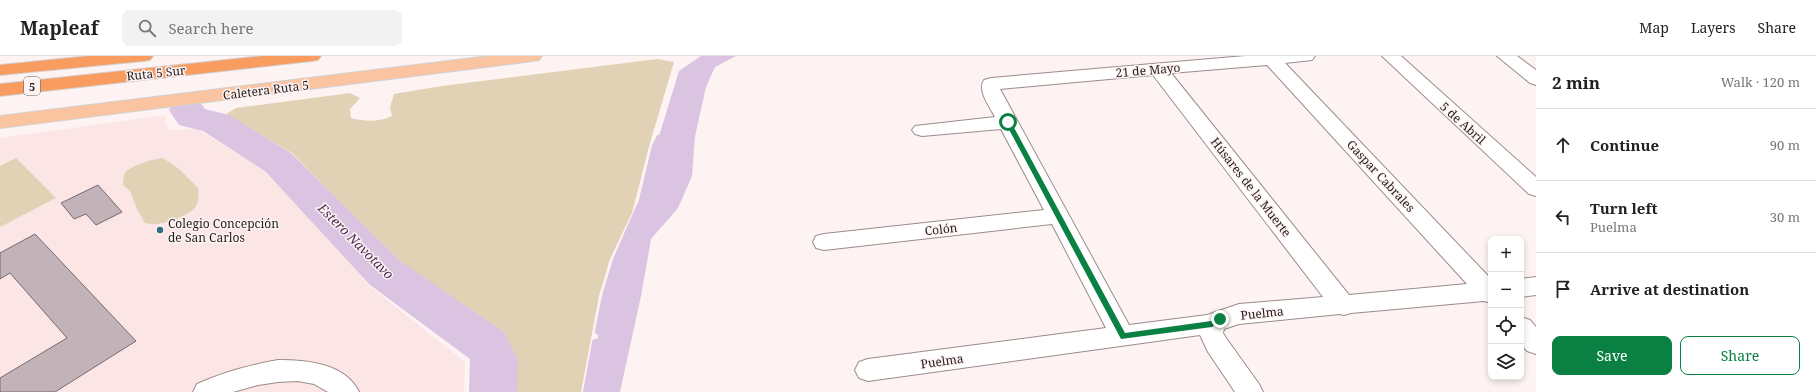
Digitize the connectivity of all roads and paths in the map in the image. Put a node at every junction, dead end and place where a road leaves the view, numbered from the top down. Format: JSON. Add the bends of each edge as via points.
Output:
{"nodes":[{"id":1,"x":35,"y":56,"type":"edge"},
{"id":2,"x":144,"y":56,"type":"edge"},
{"id":3,"x":312,"y":56,"type":"edge"},
{"id":4,"x":533,"y":56,"type":"edge"},
{"id":5,"x":1306,"y":56,"type":"edge"},
{"id":6,"x":1390,"y":56,"type":"edge"},
{"id":7,"x":1506,"y":56,"type":"edge"},
{"id":8,"x":1271,"y":59,"type":"junction"},
{"id":9,"x":0,"y":63,"type":"edge"},
{"id":10,"x":1158,"y":69,"type":"junction"},
{"id":11,"x":0,"y":70,"type":"edge"},
{"id":12,"x":1536,"y":79,"type":"edge"},
{"id":13,"x":0,"y":90,"type":"edge"},
{"id":14,"x":0,"y":122,"type":"edge"},
{"id":15,"x":1008,"y":122,"type":"junction"},
{"id":16,"x":922,"y":130,"type":"dead end"},
{"id":17,"x":1536,"y":189,"type":"edge"},
{"id":18,"x":1058,"y":216,"type":"junction"},
{"id":19,"x":824,"y":242,"type":"dead end"},
{"id":20,"x":1536,"y":286,"type":"edge"},
{"id":21,"x":1524,"y":288,"type":"edge"},
{"id":22,"x":1488,"y":290,"type":"edge"},
{"id":23,"x":1488,"y":292,"type":"edge"},
{"id":24,"x":1344,"y":306,"type":"junction"},
{"id":25,"x":1212,"y":324,"type":"junction"},
{"id":26,"x":1524,"y":330,"type":"edge"},
{"id":27,"x":1123,"y":337,"type":"junction"},
{"id":28,"x":1536,"y":344,"type":"edge"},
{"id":29,"x":868,"y":370,"type":"dead end"},
{"id":30,"x":206,"y":392,"type":"edge"},
{"id":31,"x":346,"y":392,"type":"edge"},
{"id":32,"x":1250,"y":392,"type":"edge"}],
"edges":[{"from":1,"to":9,"type":"highway"},
{"from":2,"to":11,"type":"highway","name":"Ruta 5 Sur","number":"5"},
{"from":3,"to":13,"type":"highway","name":"Ruta 5 Sur","number":"5"},
{"from":4,"to":14,"type":"main road","name":"Caletera Ruta 5"},
{"from":5,"to":8,"type":"street","name":"21 de Mayo"},
{"from":6,"to":17,"type":"street","name":"5 de Abril"},
{"from":7,"to":12,"type":"street"},
{"from":8,"to":10,"type":"street","name":"21 de Mayo"},
{"from":8,"to":22,"type":"street","name":"Gaspar Cabrales"},
{"from":10,"to":15,"type":"street","name":"21 de Mayo","via":[[991,84],[991,91]]},
{"from":10,"to":24,"type":"street","name":"Húsares de la Muerte"},
{"from":15,"to":16,"type":"street"},
{"from":15,"to":18,"type":"street"},
{"from":18,"to":19,"type":"street","name":"Colón"},
{"from":18,"to":27,"type":"street"},
{"from":20,"to":21,"type":"street"},
{"from":23,"to":24,"type":"street","name":"Puelma"},
{"from":24,"to":25,"type":"street","name":"Puelma","via":[[1239,314]]},
{"from":25,"to":27,"type":"street","name":"Puelma"},
{"from":25,"to":32,"type":"street","via":[[1211,333],[1217,345]]},
{"from":26,"to":28,"type":"street"},
{"from":27,"to":29,"type":"street","name":"Puelma"},
{"from":30,"to":31,"type":"street","via":[[248,376],[288,370],[318,375],[332,381]]}]}
